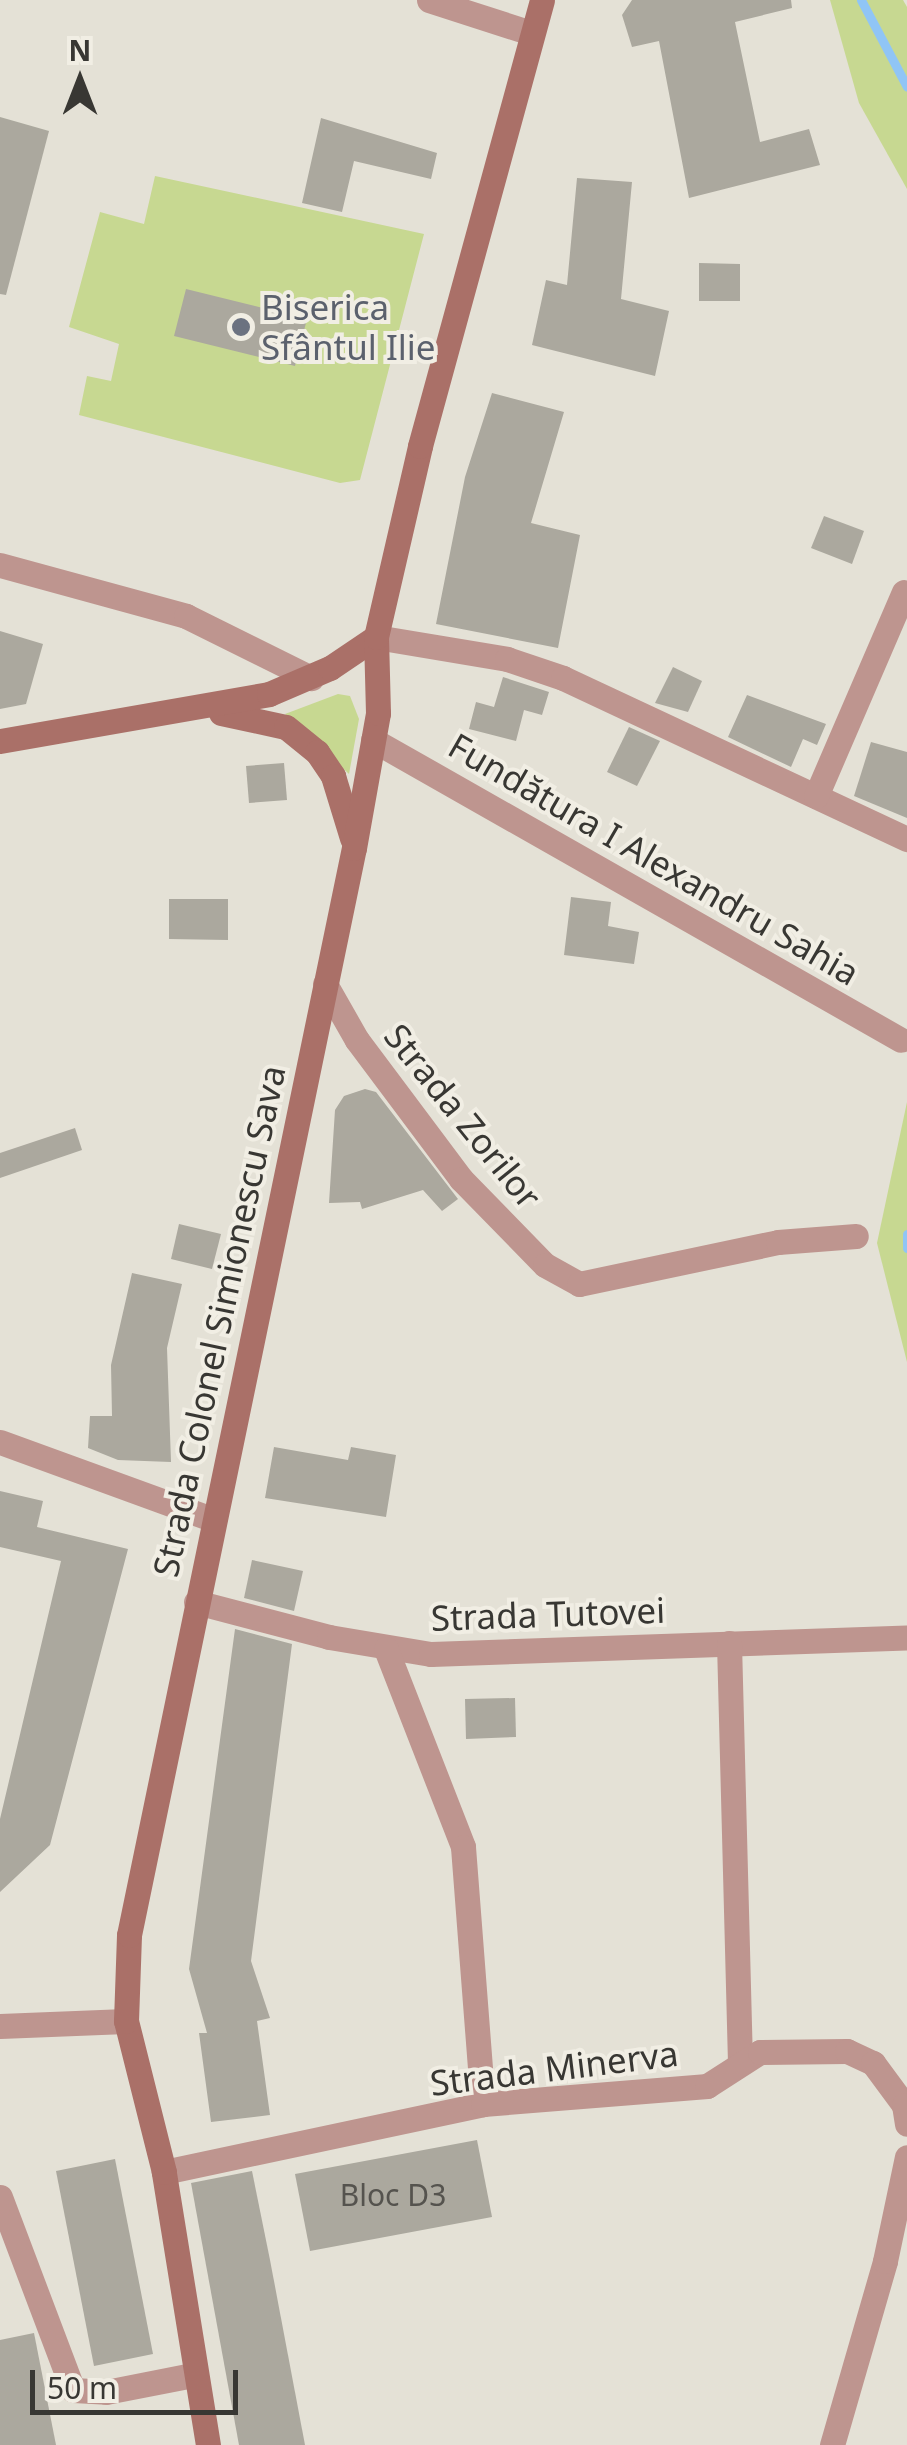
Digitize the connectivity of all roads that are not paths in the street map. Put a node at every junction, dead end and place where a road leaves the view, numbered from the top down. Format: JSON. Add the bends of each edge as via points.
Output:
{"nodes":[{"id":1,"x":430,"y":0,"type":"edge"},
{"id":2,"x":542,"y":0,"type":"edge"},
{"id":3,"x":531,"y":33,"type":"junction"},
{"id":4,"x":0,"y":565,"type":"edge"},
{"id":5,"x":904,"y":592,"type":"dead end"},
{"id":6,"x":376,"y":636,"type":"junction"},
{"id":7,"x":310,"y":678,"type":"junction"},
{"id":8,"x":204,"y":711,"type":"junction"},
{"id":9,"x":373,"y":740,"type":"junction"},
{"id":10,"x":0,"y":741,"type":"edge"},
{"id":11,"x":816,"y":796,"type":"junction"},
{"id":12,"x":907,"y":839,"type":"edge"},
{"id":13,"x":354,"y":848,"type":"junction"},
{"id":14,"x":325,"y":984,"type":"junction"},
{"id":15,"x":901,"y":1040,"type":"dead end"},
{"id":16,"x":856,"y":1236,"type":"dead end"},
{"id":17,"x":0,"y":1442,"type":"edge"},
{"id":18,"x":212,"y":1519,"type":"junction"},
{"id":19,"x":196,"y":1602,"type":"junction"},
{"id":20,"x":907,"y":1637,"type":"edge"},
{"id":21,"x":730,"y":1644,"type":"junction"},
{"id":22,"x":386,"y":1650,"type":"junction"},
{"id":23,"x":126,"y":2021,"type":"junction"},
{"id":24,"x":0,"y":2026,"type":"edge"},
{"id":25,"x":740,"y":2062,"type":"junction"},
{"id":26,"x":483,"y":2104,"type":"junction"},
{"id":27,"x":907,"y":2124,"type":"edge"},
{"id":28,"x":907,"y":2157,"type":"edge"},
{"id":29,"x":164,"y":2172,"type":"junction"},
{"id":30,"x":0,"y":2197,"type":"edge"},
{"id":31,"x":193,"y":2375,"type":"junction"},
{"id":32,"x":208,"y":2445,"type":"edge"},
{"id":33,"x":832,"y":2445,"type":"edge"}],
"edges":[{"from":1,"to":3,"type":"street"},
{"from":2,"to":3,"type":"main road","name":"Strada Colonel Simionescu Sava"},
{"from":3,"to":6,"type":"main road","name":"Strada Colonel Simionescu Sava"},
{"from":4,"to":7,"type":"street","via":[[186,616]]},
{"from":5,"to":11,"type":"street"},
{"from":6,"to":7,"type":"main road"},
{"from":6,"to":9,"type":"main road","name":"Strada Colonel Simionescu Sava","via":[[381,679]]},
{"from":6,"to":11,"type":"street","via":[[507,659],[563,678]]},
{"from":7,"to":8,"type":"main road"},
{"from":8,"to":10,"type":"main road"},
{"from":8,"to":13,"type":"main road","via":[[286,727],[317,752],[333,776]]},
{"from":9,"to":13,"type":"main road","name":"Strada Colonel Simionescu Sava"},
{"from":9,"to":15,"type":"street","name":"Fundătura I Alexandru Sahia"},
{"from":11,"to":12,"type":"street"},
{"from":13,"to":14,"type":"main road","name":"Strada Colonel Simionescu Sava"},
{"from":14,"to":16,"type":"street","name":"Strada Zorilor","via":[[357,1040],[461,1179],[545,1265],[579,1284],[778,1242]]},
{"from":14,"to":18,"type":"main road","name":"Strada Colonel Simionescu Sava"},
{"from":17,"to":18,"type":"street"},
{"from":18,"to":19,"type":"main road","name":"Strada Colonel Simionescu Sava"},
{"from":19,"to":22,"type":"street","name":"Strada Tutovei"},
{"from":19,"to":23,"type":"main road","name":"Strada Colonel Simionescu Sava","via":[[129,1935]]},
{"from":20,"to":21,"type":"street","name":"Strada Tutovei"},
{"from":21,"to":22,"type":"street","name":"Strada Tutovei"},
{"from":21,"to":25,"type":"street"},
{"from":22,"to":26,"type":"street","via":[[463,1847]]},
{"from":23,"to":24,"type":"street"},
{"from":23,"to":29,"type":"main road","name":"Strada Colonel Simionescu Sava"},
{"from":25,"to":26,"type":"street","name":"Strada Minerva","via":[[707,2086]]},
{"from":25,"to":27,"type":"street","name":"Strada Minerva","via":[[760,2052],[847,2052],[873,2062],[890,2081]]},
{"from":26,"to":29,"type":"street","name":"Strada Minerva"},
{"from":28,"to":33,"type":"street"},
{"from":29,"to":31,"type":"main road","name":"Strada Colonel Simionescu Sava"},
{"from":30,"to":31,"type":"street","via":[[73,2390],[106,2392]]},
{"from":31,"to":32,"type":"main road","name":"Strada Colonel Simionescu Sava"}]}
